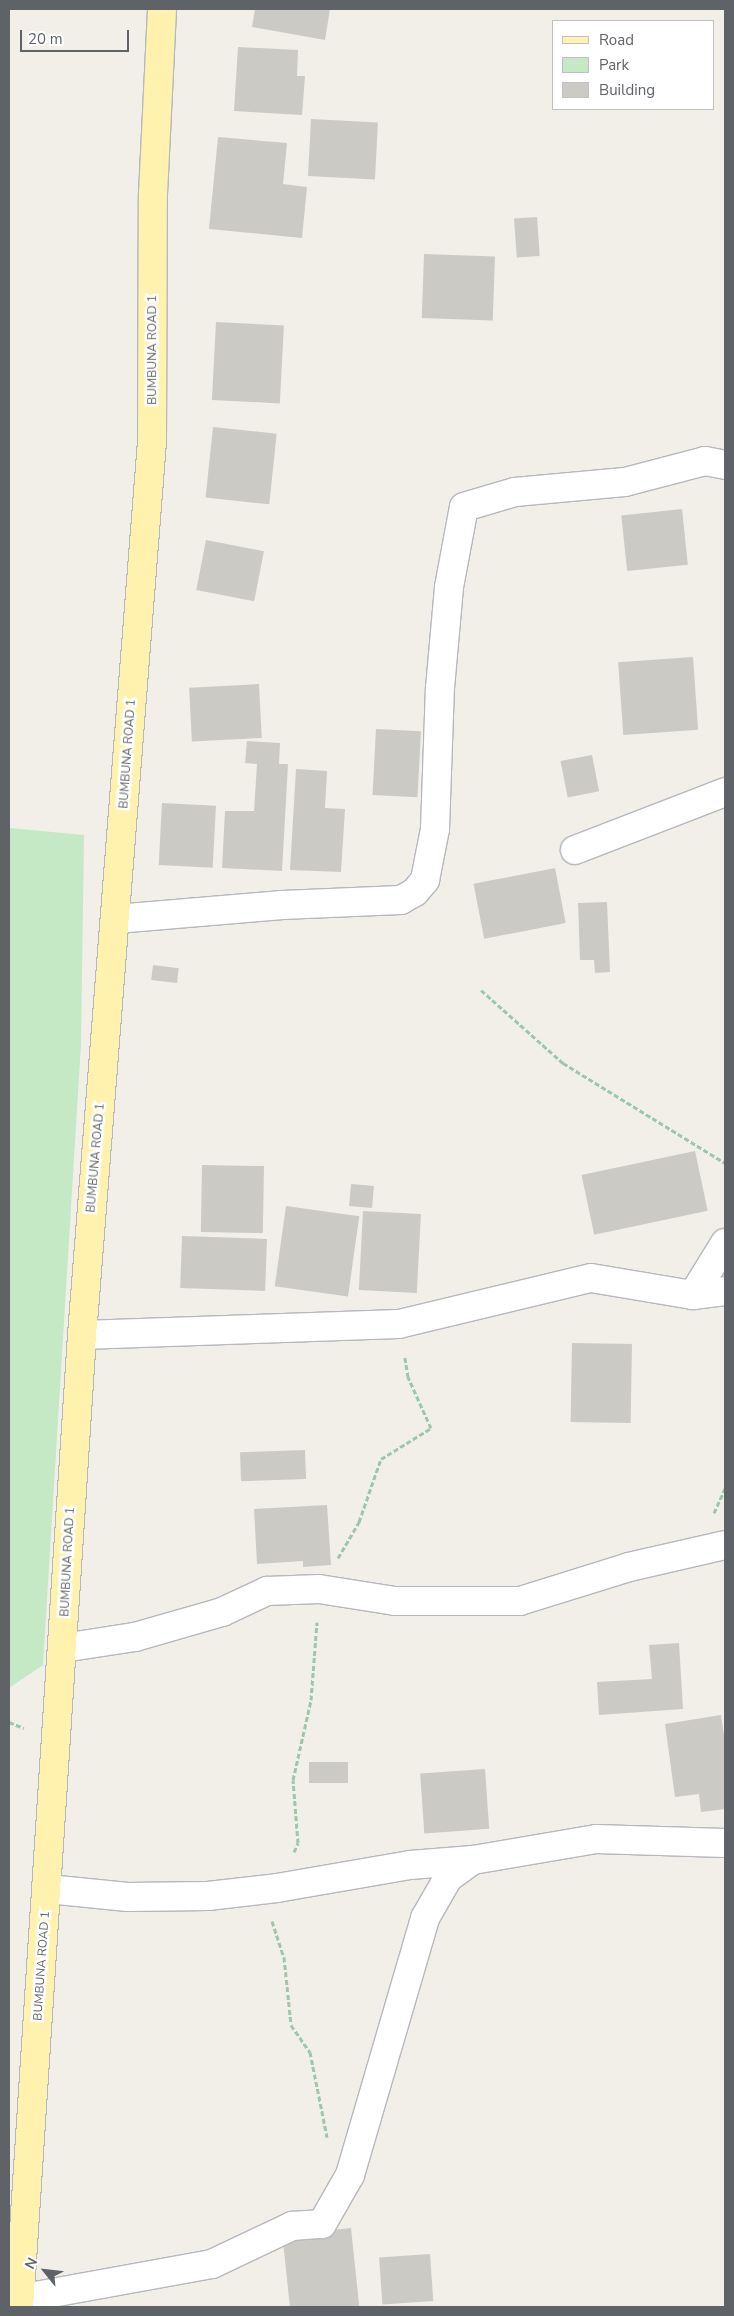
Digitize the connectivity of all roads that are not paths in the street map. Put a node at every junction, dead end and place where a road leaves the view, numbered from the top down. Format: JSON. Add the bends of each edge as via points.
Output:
{"nodes":[{"id":1,"x":162,"y":9,"type":"edge"},
{"id":2,"x":725,"y":465,"type":"edge"},
{"id":3,"x":725,"y":792,"type":"edge"},
{"id":4,"x":575,"y":850,"type":"dead end"},
{"id":5,"x":116,"y":919,"type":"junction"},
{"id":6,"x":725,"y":1243,"type":"edge"},
{"id":7,"x":725,"y":1291,"type":"edge"},
{"id":8,"x":693,"y":1295,"type":"junction"},
{"id":9,"x":82,"y":1335,"type":"junction"},
{"id":10,"x":725,"y":1545,"type":"edge"},
{"id":11,"x":63,"y":1648,"type":"junction"},
{"id":12,"x":725,"y":1843,"type":"edge"},
{"id":13,"x":473,"y":1860,"type":"junction"},
{"id":14,"x":48,"y":1889,"type":"junction"},
{"id":15,"x":19,"y":2303,"type":"edge"}],
"edges":[{"from":1,"to":5,"type":"main road","name":"BUMBUNA ROAD 1","via":[[153,194],[152,442]]},
{"from":2,"to":5,"type":"street","via":[[705,461],[625,482],[515,492],[464,507],[449,587],[435,829],[425,880],[415,892],[401,900],[282,905]]},
{"from":3,"to":4,"type":"street"},
{"from":5,"to":9,"type":"main road","name":"BUMBUNA ROAD 1"},
{"from":6,"to":8,"type":"street"},
{"from":7,"to":8,"type":"street"},
{"from":8,"to":9,"type":"street","via":[[591,1278],[399,1324]]},
{"from":9,"to":11,"type":"main road","name":"BUMBUNA ROAD 1"},
{"from":10,"to":11,"type":"street","via":[[629,1567],[520,1601],[395,1600],[319,1589],[267,1591],[222,1612],[135,1637]]},
{"from":11,"to":14,"type":"main road","name":"BUMBUNA ROAD 1"},
{"from":12,"to":13,"type":"street","via":[[596,1839]]},
{"from":13,"to":14,"type":"street","via":[[410,1865],[277,1888],[208,1896],[128,1897]]},
{"from":13,"to":15,"type":"street","via":[[448,1878],[425,1918],[350,2175],[322,2224],[292,2226],[212,2264]]},
{"from":14,"to":15,"type":"main road","name":"BUMBUNA ROAD 1"}]}
